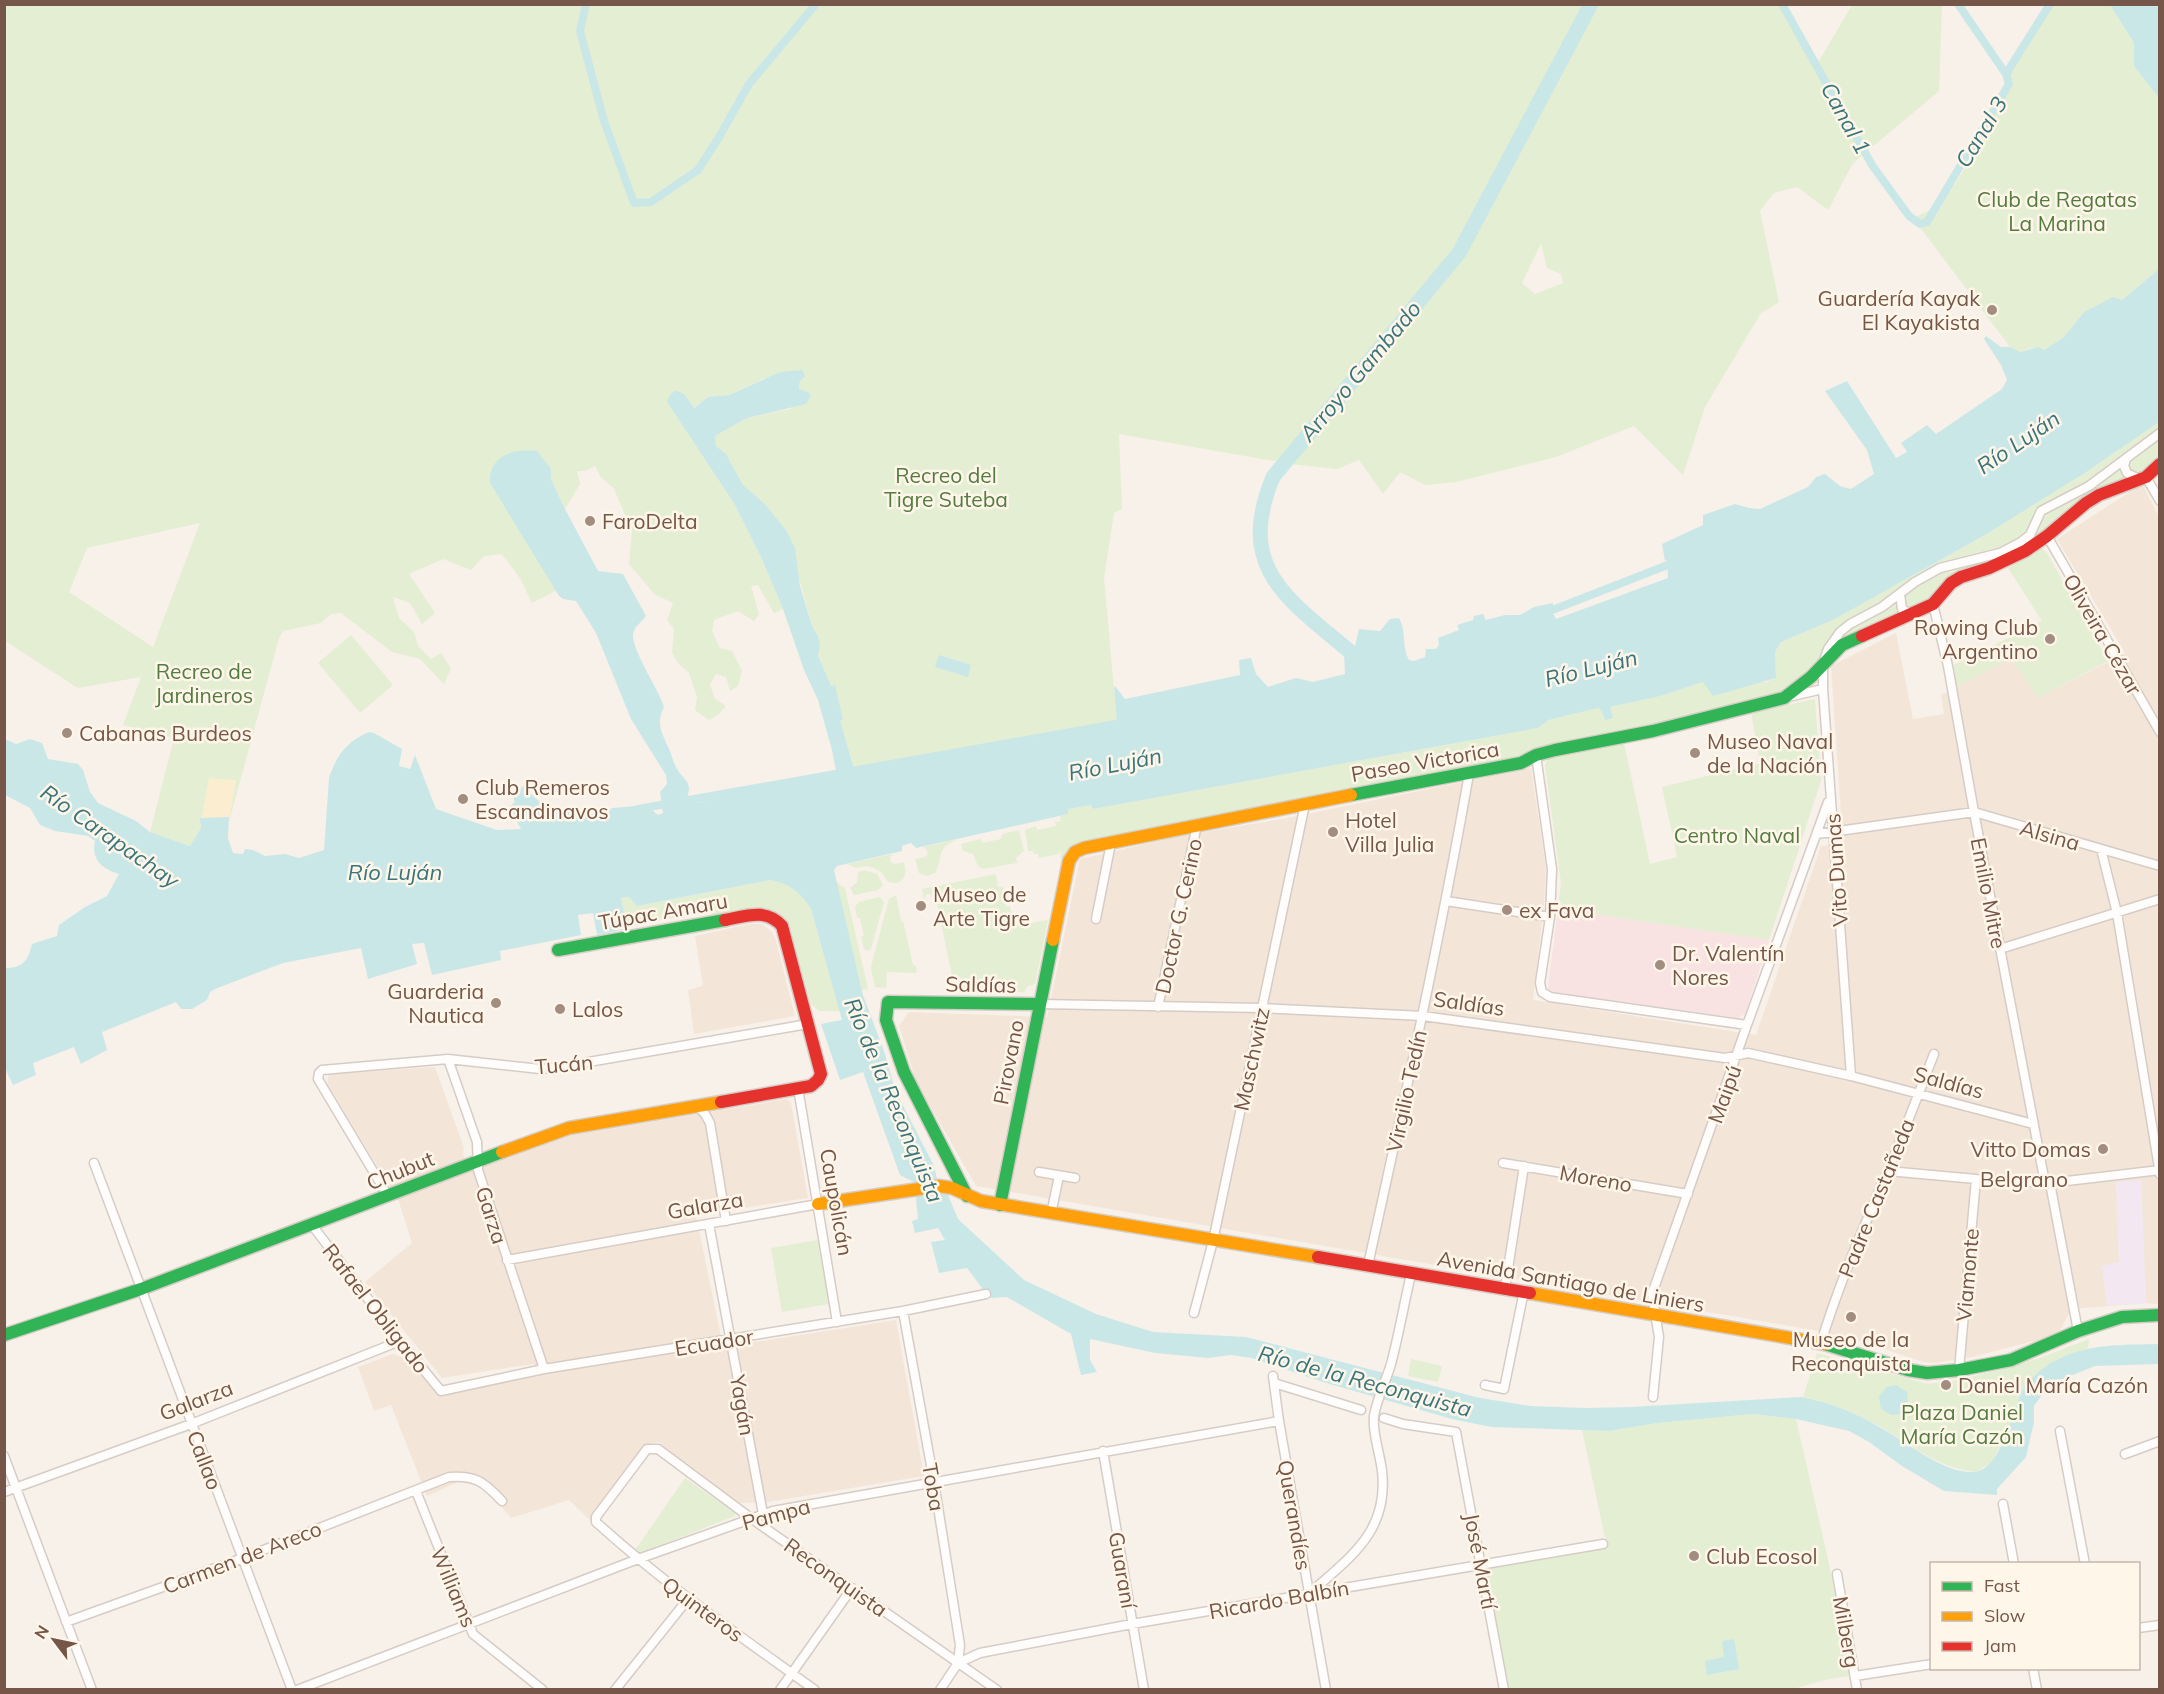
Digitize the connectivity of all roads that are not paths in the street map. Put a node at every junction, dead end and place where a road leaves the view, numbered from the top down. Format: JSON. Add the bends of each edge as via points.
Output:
{"nodes":[{"id":1,"x":2160,"y":433,"type":"edge"},
{"id":2,"x":2126,"y":459,"type":"junction"},
{"id":3,"x":2160,"y":464,"type":"edge"},
{"id":4,"x":2143,"y":478,"type":"junction"},
{"id":5,"x":2160,"y":501,"type":"edge"},
{"id":6,"x":2047,"y":536,"type":"junction"},
{"id":7,"x":1900,"y":594,"type":"junction"},
{"id":8,"x":1933,"y":603,"type":"junction"},
{"id":9,"x":1913,"y":614,"type":"junction"},
{"id":10,"x":1823,"y":663,"type":"junction"},
{"id":11,"x":1822,"y":689,"type":"junction"},
{"id":12,"x":1784,"y":698,"type":"junction"},
{"id":13,"x":2160,"y":732,"type":"edge"},
{"id":14,"x":1536,"y":755,"type":"junction"},
{"id":15,"x":1468,"y":774,"type":"junction"},
{"id":16,"x":1830,"y":797,"type":"junction"},
{"id":17,"x":1305,"y":804,"type":"junction"},
{"id":18,"x":1974,"y":812,"type":"junction"},
{"id":19,"x":1197,"y":825,"type":"junction"},
{"id":20,"x":1833,"y":832,"type":"junction"},
{"id":21,"x":1817,"y":834,"type":"junction"},
{"id":22,"x":1111,"y":843,"type":"junction"},
{"id":23,"x":2101,"y":849,"type":"junction"},
{"id":24,"x":1071,"y":856,"type":"joint"},
{"id":25,"x":2160,"y":866,"type":"edge"},
{"id":26,"x":2160,"y":899,"type":"edge"},
{"id":27,"x":1446,"y":901,"type":"junction"},
{"id":28,"x":2117,"y":913,"type":"junction"},
{"id":29,"x":1550,"y":917,"type":"junction"},
{"id":30,"x":1096,"y":919,"type":"dead end"},
{"id":31,"x":2000,"y":949,"type":"junction"},
{"id":32,"x":558,"y":950,"type":"dead end"},
{"id":33,"x":1039,"y":1004,"type":"junction"},
{"id":34,"x":1158,"y":1006,"type":"junction"},
{"id":35,"x":1262,"y":1008,"type":"junction"},
{"id":36,"x":1423,"y":1016,"type":"junction"},
{"id":37,"x":808,"y":1024,"type":"junction"},
{"id":38,"x":1747,"y":1025,"type":"junction"},
{"id":39,"x":1934,"y":1054,"type":"dead end"},
{"id":40,"x":1738,"y":1055,"type":"junction"},
{"id":41,"x":448,"y":1059,"type":"junction"},
{"id":42,"x":1851,"y":1076,"type":"junction"},
{"id":43,"x":798,"y":1088,"type":"junction"},
{"id":44,"x":1918,"y":1094,"type":"junction"},
{"id":45,"x":697,"y":1106,"type":"junction"},
{"id":46,"x":2033,"y":1124,"type":"junction"},
{"id":47,"x":948,"y":1159,"type":"junction"},
{"id":48,"x":477,"y":1160,"type":"junction"},
{"id":49,"x":94,"y":1163,"type":"dead end"},
{"id":50,"x":1503,"y":1163,"type":"dead end"},
{"id":51,"x":1524,"y":1166,"type":"junction"},
{"id":52,"x":1888,"y":1171,"type":"junction"},
{"id":53,"x":2159,"y":1171,"type":"edge"},
{"id":54,"x":1040,"y":1172,"type":"dead end"},
{"id":55,"x":1059,"y":1176,"type":"junction"},
{"id":56,"x":1075,"y":1178,"type":"dead end"},
{"id":57,"x":1976,"y":1179,"type":"junction"},
{"id":58,"x":2048,"y":1183,"type":"junction"},
{"id":59,"x":939,"y":1186,"type":"junction"},
{"id":60,"x":1688,"y":1194,"type":"junction"},
{"id":61,"x":388,"y":1196,"type":"junction"},
{"id":62,"x":968,"y":1196,"type":"junction"},
{"id":63,"x":818,"y":1204,"type":"junction"},
{"id":64,"x":1000,"y":1205,"type":"junction"},
{"id":65,"x":1052,"y":1214,"type":"junction"},
{"id":66,"x":726,"y":1221,"type":"junction"},
{"id":67,"x":709,"y":1224,"type":"junction"},
{"id":68,"x":312,"y":1225,"type":"junction"},
{"id":69,"x":1213,"y":1241,"type":"junction"},
{"id":70,"x":507,"y":1260,"type":"junction"},
{"id":71,"x":1368,"y":1266,"type":"junction"},
{"id":72,"x":1411,"y":1274,"type":"junction"},
{"id":73,"x":1505,"y":1288,"type":"junction"},
{"id":74,"x":141,"y":1289,"type":"junction"},
{"id":75,"x":1524,"y":1291,"type":"junction"},
{"id":76,"x":986,"y":1294,"type":"dead end"},
{"id":77,"x":903,"y":1311,"type":"junction"},
{"id":78,"x":1194,"y":1313,"type":"dead end"},
{"id":79,"x":2160,"y":1315,"type":"edge"},
{"id":80,"x":1655,"y":1316,"type":"junction"},
{"id":81,"x":837,"y":1322,"type":"junction"},
{"id":82,"x":2078,"y":1331,"type":"junction"},
{"id":83,"x":4,"y":1335,"type":"edge"},
{"id":84,"x":731,"y":1340,"type":"junction"},
{"id":85,"x":400,"y":1341,"type":"junction"},
{"id":86,"x":1821,"y":1343,"type":"junction"},
{"id":87,"x":544,"y":1369,"type":"junction"},
{"id":88,"x":1959,"y":1370,"type":"junction"},
{"id":89,"x":1485,"y":1385,"type":"dead end"},
{"id":90,"x":441,"y":1390,"type":"joint"},
{"id":91,"x":1653,"y":1397,"type":"dead end"},
{"id":92,"x":1361,"y":1410,"type":"dead end"},
{"id":93,"x":1384,"y":1418,"type":"dead end"},
{"id":94,"x":1279,"y":1421,"type":"junction"},
{"id":95,"x":191,"y":1424,"type":"junction"},
{"id":96,"x":2060,"y":1431,"type":"dead end"},
{"id":97,"x":2160,"y":1441,"type":"edge"},
{"id":98,"x":1103,"y":1451,"type":"junction"},
{"id":99,"x":2125,"y":1454,"type":"dead end"},
{"id":100,"x":4,"y":1456,"type":"edge"},
{"id":101,"x":934,"y":1482,"type":"junction"},
{"id":102,"x":16,"y":1487,"type":"junction"},
{"id":103,"x":416,"y":1491,"type":"junction"},
{"id":104,"x":4,"y":1492,"type":"edge"},
{"id":105,"x":502,"y":1501,"type":"dead end"},
{"id":106,"x":2003,"y":1504,"type":"dead end"},
{"id":107,"x":763,"y":1514,"type":"junction"},
{"id":108,"x":752,"y":1518,"type":"junction"},
{"id":109,"x":596,"y":1522,"type":"joint"},
{"id":110,"x":1603,"y":1544,"type":"dead end"},
{"id":111,"x":243,"y":1558,"type":"junction"},
{"id":112,"x":638,"y":1559,"type":"junction"},
{"id":113,"x":2014,"y":1562,"type":"edge"},
{"id":114,"x":2085,"y":1562,"type":"edge"},
{"id":115,"x":1482,"y":1565,"type":"junction"},
{"id":116,"x":1837,"y":1574,"type":"dead end"},
{"id":117,"x":852,"y":1588,"type":"junction"},
{"id":118,"x":1309,"y":1595,"type":"junction"},
{"id":119,"x":688,"y":1599,"type":"junction"},
{"id":120,"x":66,"y":1622,"type":"junction"},
{"id":121,"x":1132,"y":1624,"type":"junction"},
{"id":122,"x":2160,"y":1624,"type":"edge"},
{"id":123,"x":468,"y":1625,"type":"junction"},
{"id":124,"x":2140,"y":1628,"type":"edge"},
{"id":125,"x":958,"y":1663,"type":"junction"},
{"id":126,"x":1930,"y":1664,"type":"edge"},
{"id":127,"x":2033,"y":1670,"type":"edge"},
{"id":128,"x":792,"y":1673,"type":"junction"},
{"id":129,"x":1854,"y":1676,"type":"junction"},
{"id":130,"x":92,"y":1689,"type":"edge"},
{"id":131,"x":295,"y":1689,"type":"edge"},
{"id":132,"x":543,"y":1689,"type":"edge"},
{"id":133,"x":615,"y":1689,"type":"edge"},
{"id":134,"x":780,"y":1689,"type":"edge"},
{"id":135,"x":815,"y":1689,"type":"edge"},
{"id":136,"x":940,"y":1689,"type":"edge"},
{"id":137,"x":997,"y":1689,"type":"edge"},
{"id":138,"x":1144,"y":1689,"type":"edge"},
{"id":139,"x":1326,"y":1689,"type":"edge"},
{"id":140,"x":1504,"y":1689,"type":"edge"},
{"id":141,"x":1857,"y":1689,"type":"edge"},
{"id":142,"x":2037,"y":1689,"type":"edge"}],
"edges":[{"from":1,"to":2,"type":"street","name":"Paseo Victorica"},
{"from":2,"to":4,"type":"street","via":[[2127,474]]},
{"from":2,"to":7,"type":"street","name":"Paseo Victorica","via":[[2089,486],[2042,511],[2021,542],[2000,553],[1940,568]]},
{"from":3,"to":4,"type":"street","name":"Paseo Victorica"},
{"from":4,"to":5,"type":"street"},
{"from":4,"to":6,"type":"street","name":"Paseo Victorica","via":[[2086,502]]},
{"from":6,"to":8,"type":"street","name":"Paseo Victorica","via":[[2004,562],[1951,583]]},
{"from":6,"to":13,"type":"street","name":"Oliveira Cézar"},
{"from":7,"to":9,"type":"street","via":[[1902,609]]},
{"from":7,"to":10,"type":"street","name":"Paseo Victorica","via":[[1840,632]]},
{"from":8,"to":9,"type":"street","name":"Paseo Victorica"},
{"from":8,"to":18,"type":"street","name":"Emilio Mitre"},
{"from":9,"to":10,"type":"street","name":"Paseo Victorica","via":[[1854,638]]},
{"from":10,"to":11,"type":"street","name":"Vito Dumas"},
{"from":10,"to":12,"type":"street","name":"Paseo Victorica"},
{"from":11,"to":12,"type":"street","name":"Paseo Victorica"},
{"from":11,"to":16,"type":"street","name":"Vito Dumas"},
{"from":12,"to":14,"type":"street","name":"Paseo Victorica"},
{"from":14,"to":15,"type":"street","name":"Paseo Victorica","via":[[1521,763]]},
{"from":14,"to":29,"type":"street","via":[[1552,853]]},
{"from":15,"to":17,"type":"street","name":"Paseo Victorica"},
{"from":15,"to":27,"type":"street","name":"Virgilio Tedín"},
{"from":16,"to":20,"type":"street","name":"Vito Dumas"},
{"from":16,"to":21,"type":"street","name":"Maipú"},
{"from":17,"to":19,"type":"street","name":"Paseo Victorica"},
{"from":17,"to":35,"type":"street","name":"Maschwitz"},
{"from":18,"to":20,"type":"street","name":"Alsina"},
{"from":18,"to":23,"type":"street","name":"Alsina"},
{"from":18,"to":31,"type":"street","name":"Emilio Mitre"},
{"from":19,"to":22,"type":"street","name":"Paseo Victorica"},
{"from":19,"to":34,"type":"street","name":"Doctor G. Cerino"},
{"from":20,"to":21,"type":"street","name":"Alsina"},
{"from":20,"to":42,"type":"street","name":"Vito Dumas"},
{"from":21,"to":38,"type":"street","name":"Maipú"},
{"from":22,"to":24,"type":"street","name":"Paseo Victorica","via":[[1084,848]]},
{"from":22,"to":30,"type":"street"},
{"from":23,"to":25,"type":"street","name":"Alsina"},
{"from":23,"to":28,"type":"street"},
{"from":24,"to":33,"type":"street","name":"Pirovano"},
{"from":26,"to":28,"type":"street"},
{"from":27,"to":29,"type":"street"},
{"from":27,"to":36,"type":"street","name":"Virgilio Tedín"},
{"from":28,"to":31,"type":"street"},
{"from":28,"to":53,"type":"street"},
{"from":29,"to":38,"type":"street","via":[[1540,983],[1542,992],[1550,997]]},
{"from":31,"to":46,"type":"street","name":"Emilio Mitre"},
{"from":32,"to":37,"type":"street","name":"Túpac Amaru","via":[[760,914],[774,917],[782,926]]},
{"from":33,"to":34,"type":"street","name":"Saldías"},
{"from":33,"to":47,"type":"street","name":"Saldías","via":[[888,1002],[886,1020],[904,1072]]},
{"from":33,"to":64,"type":"street","name":"Pirovano"},
{"from":34,"to":35,"type":"street","name":"Saldías"},
{"from":35,"to":36,"type":"street","name":"Saldías"},
{"from":35,"to":69,"type":"street","name":"Maschwitz"},
{"from":36,"to":40,"type":"street","name":"Saldías","via":[[1725,1058]]},
{"from":36,"to":71,"type":"street","name":"Virgilio Tedín"},
{"from":37,"to":41,"type":"street","name":"Tucán","via":[[554,1068]]},
{"from":37,"to":43,"type":"street","name":"Chubut","via":[[821,1074],[811,1086]]},
{"from":38,"to":40,"type":"street","name":"Maipú"},
{"from":39,"to":44,"type":"street","name":"Padre Castañeda"},
{"from":40,"to":42,"type":"street","name":"Saldías","via":[[1748,1053]]},
{"from":40,"to":60,"type":"street","name":"Maipú"},
{"from":41,"to":48,"type":"street","name":"Garza","via":[[477,1142]]},
{"from":41,"to":61,"type":"street","name":"Tucán","via":[[326,1069],[319,1073],[318,1079]]},
{"from":42,"to":44,"type":"street","name":"Saldías"},
{"from":43,"to":45,"type":"street","name":"Chubut"},
{"from":43,"to":63,"type":"street","name":"Caupolicán"},
{"from":44,"to":46,"type":"street","name":"Saldías"},
{"from":44,"to":52,"type":"street","name":"Padre Castañeda"},
{"from":45,"to":48,"type":"street","name":"Chubut","via":[[569,1128]]},
{"from":45,"to":66,"type":"street","via":[[710,1123]]},
{"from":46,"to":58,"type":"street","name":"Emilio Mitre"},
{"from":47,"to":59,"type":"street","via":[[947,1174]]},
{"from":47,"to":62,"type":"street"},
{"from":48,"to":61,"type":"street","name":"Chubut"},
{"from":48,"to":70,"type":"street","name":"Garza"},
{"from":49,"to":74,"type":"street","name":"Callao"},
{"from":50,"to":51,"type":"street","name":"Moreno"},
{"from":51,"to":60,"type":"street","name":"Moreno"},
{"from":51,"to":73,"type":"street"},
{"from":52,"to":57,"type":"street","name":"Belgrano"},
{"from":52,"to":86,"type":"street","name":"Padre Castañeda","via":[[1832,1305]]},
{"from":53,"to":58,"type":"street","name":"Belgrano"},
{"from":54,"to":55,"type":"street"},
{"from":55,"to":56,"type":"street"},
{"from":55,"to":65,"type":"street"},
{"from":57,"to":58,"type":"street","name":"Belgrano"},
{"from":57,"to":88,"type":"street","name":"Viamonte"},
{"from":58,"to":82,"type":"street","name":"Emilio Mitre"},
{"from":59,"to":62,"type":"street","name":"Avenida Santiago de Liniers"},
{"from":59,"to":63,"type":"street","name":"Galarza"},
{"from":60,"to":80,"type":"street","name":"Maipú","via":[[1652,1294]]},
{"from":61,"to":68,"type":"street","name":"Chubut"},
{"from":62,"to":64,"type":"street","name":"Avenida Santiago de Liniers"},
{"from":63,"to":66,"type":"street","name":"Galarza"},
{"from":63,"to":81,"type":"street","name":"Caupolicán"},
{"from":64,"to":65,"type":"street","name":"Avenida Santiago de Liniers"},
{"from":65,"to":69,"type":"street","name":"Avenida Santiago de Liniers"},
{"from":66,"to":67,"type":"street","name":"Galarza"},
{"from":67,"to":70,"type":"street","name":"Galarza"},
{"from":67,"to":84,"type":"street","name":"Yagán"},
{"from":68,"to":74,"type":"street","name":"Chubut"},
{"from":68,"to":85,"type":"street","name":"Rafael Obligado"},
{"from":69,"to":71,"type":"street","name":"Avenida Santiago de Liniers"},
{"from":69,"to":78,"type":"street","name":"Maschwitz"},
{"from":70,"to":87,"type":"street","name":"Garza"},
{"from":71,"to":72,"type":"street","name":"Avenida Santiago de Liniers"},
{"from":72,"to":73,"type":"street","name":"Avenida Santiago de Liniers"},
{"from":72,"to":118,"type":"street","via":[[1374,1419],[1382,1471],[1380,1513],[1359,1548]]},
{"from":73,"to":75,"type":"street","name":"Avenida Santiago de Liniers"},
{"from":74,"to":83,"type":"street","name":"Chubut"},
{"from":74,"to":95,"type":"street","name":"Callao"},
{"from":75,"to":80,"type":"street","name":"Avenida Santiago de Liniers"},
{"from":75,"to":89,"type":"street","via":[[1504,1389]]},
{"from":76,"to":77,"type":"street","name":"Ecuador"},
{"from":77,"to":81,"type":"street","name":"Ecuador"},
{"from":77,"to":101,"type":"street","name":"Toba"},
{"from":79,"to":82,"type":"street","name":"Avenida Santiago de Liniers","via":[[2122,1317]]},
{"from":80,"to":86,"type":"street","name":"Avenida Santiago de Liniers"},
{"from":80,"to":91,"type":"street","name":"Maipú","via":[[1659,1337]]},
{"from":81,"to":84,"type":"street","name":"Ecuador"},
{"from":82,"to":88,"type":"street","name":"Avenida Santiago de Liniers","via":[[2011,1360]]},
{"from":84,"to":87,"type":"street","name":"Ecuador"},
{"from":84,"to":107,"type":"street","name":"Yagán"},
{"from":85,"to":90,"type":"street","name":"Rafael Obligado"},
{"from":85,"to":95,"type":"street","name":"Galarza"},
{"from":86,"to":88,"type":"street","name":"Avenida Santiago de Liniers","via":[[1918,1372]]},
{"from":87,"to":90,"type":"street","name":"Ecuador"},
{"from":92,"to":94,"type":"street","name":"Querandíes","via":[[1273,1379]]},
{"from":93,"to":115,"type":"street","name":"José Martí","via":[[1456,1432]]},
{"from":94,"to":98,"type":"street","name":"Pampa"},
{"from":94,"to":118,"type":"street","name":"Querandíes"},
{"from":95,"to":102,"type":"street","name":"Galarza"},
{"from":95,"to":111,"type":"street","name":"Callao"},
{"from":96,"to":114,"type":"street"},
{"from":97,"to":99,"type":"street"},
{"from":98,"to":101,"type":"street","name":"Pampa"},
{"from":98,"to":121,"type":"street","name":"Guaraní"},
{"from":100,"to":102,"type":"street"},
{"from":101,"to":107,"type":"street","name":"Pampa"},
{"from":101,"to":125,"type":"street","name":"Toba","via":[[960,1645]]},
{"from":102,"to":104,"type":"street","name":"Galarza"},
{"from":102,"to":120,"type":"street"},
{"from":103,"to":105,"type":"street","name":"Carmen de Areco","via":[[449,1477],[463,1476],[486,1484]]},
{"from":103,"to":111,"type":"street","name":"Carmen de Areco"},
{"from":103,"to":123,"type":"street","name":"Williams"},
{"from":106,"to":113,"type":"street"},
{"from":107,"to":108,"type":"street","name":"Pampa"},
{"from":108,"to":109,"type":"street","name":"Reconquista","via":[[658,1449],[647,1449]]},
{"from":108,"to":112,"type":"street","name":"Pampa"},
{"from":108,"to":117,"type":"street","name":"Reconquista"},
{"from":109,"to":112,"type":"street","name":"Quinteros"},
{"from":110,"to":115,"type":"street","name":"Ricardo Balbín"},
{"from":111,"to":120,"type":"street","name":"Carmen de Areco"},
{"from":111,"to":131,"type":"street","name":"Callao"},
{"from":112,"to":119,"type":"street","name":"Quinteros"},
{"from":112,"to":123,"type":"street","name":"Pampa"},
{"from":115,"to":118,"type":"street","name":"Ricardo Balbín"},
{"from":115,"to":140,"type":"street","name":"José Martí"},
{"from":116,"to":129,"type":"street","name":"Milberg"},
{"from":117,"to":125,"type":"street","name":"Reconquista"},
{"from":117,"to":128,"type":"street"},
{"from":118,"to":121,"type":"street","name":"Ricardo Balbín"},
{"from":118,"to":139,"type":"street","name":"Querandíes"},
{"from":119,"to":128,"type":"street","name":"Quinteros"},
{"from":119,"to":133,"type":"street"},
{"from":120,"to":130,"type":"street"},
{"from":121,"to":125,"type":"street","name":"Ricardo Balbín","via":[[980,1653]]},
{"from":121,"to":138,"type":"street","name":"Guaraní"},
{"from":122,"to":124,"type":"street"},
{"from":123,"to":131,"type":"street","name":"Pampa"},
{"from":123,"to":132,"type":"street","name":"Williams","via":[[472,1634]]},
{"from":125,"to":136,"type":"street"},
{"from":125,"to":137,"type":"street","name":"Reconquista"},
{"from":126,"to":129,"type":"street"},
{"from":127,"to":142,"type":"street"},
{"from":128,"to":134,"type":"street"},
{"from":128,"to":135,"type":"street","name":"Quinteros"},
{"from":129,"to":141,"type":"street","name":"Milberg"}]}
